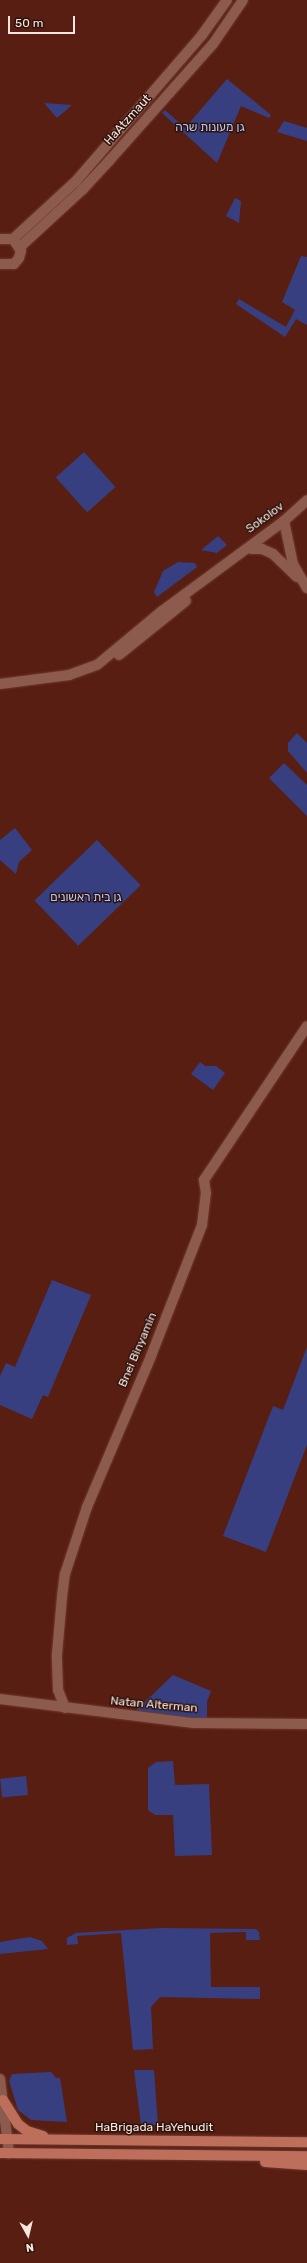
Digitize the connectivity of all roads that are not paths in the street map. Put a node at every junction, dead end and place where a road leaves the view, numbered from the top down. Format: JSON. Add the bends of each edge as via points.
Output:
{"nodes":[{"id":1,"x":227,"y":0,"type":"edge"},
{"id":2,"x":243,"y":0,"type":"edge"},
{"id":3,"x":0,"y":239,"type":"edge"},
{"id":4,"x":13,"y":239,"type":"junction"},
{"id":5,"x":20,"y":247,"type":"junction"},
{"id":6,"x":0,"y":264,"type":"edge"},
{"id":7,"x":303,"y":504,"type":"edge"},
{"id":8,"x":285,"y":523,"type":"junction"},
{"id":9,"x":251,"y":549,"type":"junction"},
{"id":10,"x":304,"y":585,"type":"edge"},
{"id":11,"x":0,"y":684,"type":"edge"},
{"id":12,"x":0,"y":687,"type":"edge"},
{"id":13,"x":307,"y":1026,"type":"edge"},
{"id":14,"x":0,"y":1700,"type":"edge"},
{"id":15,"x":65,"y":1708,"type":"junction"},
{"id":16,"x":307,"y":1724,"type":"edge"},
{"id":17,"x":0,"y":2079,"type":"edge"},
{"id":18,"x":3,"y":2100,"type":"junction"},
{"id":19,"x":4,"y":2138,"type":"edge"},
{"id":20,"x":63,"y":2141,"type":"junction"},
{"id":21,"x":305,"y":2141,"type":"edge"},
{"id":22,"x":5,"y":2153,"type":"edge"},
{"id":23,"x":219,"y":2156,"type":"junction"},
{"id":24,"x":307,"y":2156,"type":"edge"},
{"id":25,"x":307,"y":2164,"type":"edge"}],
"edges":[{"from":1,"to":4,"type":"street","name":"HaAtzmaut","via":[[202,35],[76,181]]},
{"from":2,"to":5,"type":"street","name":"HaAtzmaut","via":[[213,44],[104,167]]},
{"from":3,"to":4,"type":"street"},
{"from":4,"to":5,"type":"street"},
{"from":5,"to":6,"type":"street","via":[[17,261],[10,266]]},
{"from":7,"to":8,"type":"street","name":"Sokolov"},
{"from":8,"to":9,"type":"street","name":"Sokolov"},
{"from":8,"to":10,"type":"street","via":[[293,564]]},
{"from":8,"to":11,"type":"street","name":"Sokolov","via":[[162,611],[97,665],[69,675]]},
{"from":9,"to":10,"type":"street","via":[[262,549],[273,554]]},
{"from":9,"to":12,"type":"street","name":"Sokolov","via":[[105,664],[69,679]]},
{"from":13,"to":15,"type":"street","name":"Bnei Binyamin","via":[[204,1180],[206,1193],[202,1225],[151,1356],[87,1508],[65,1574],[62,1597],[57,1654],[58,1690]]},
{"from":14,"to":15,"type":"street","name":"Natan Alterman"},
{"from":15,"to":16,"type":"street","name":"Natan Alterman","via":[[194,1723]]},
{"from":17,"to":18,"type":"street"},
{"from":18,"to":19,"type":"street"},
{"from":18,"to":20,"type":"main road","via":[[18,2124],[27,2131]]},
{"from":19,"to":20,"type":"main road","name":"HaBrigada HaYehudit"},
{"from":19,"to":22,"type":"street"},
{"from":20,"to":21,"type":"main road","name":"HaBrigada HaYehudit"},
{"from":22,"to":23,"type":"main road"},
{"from":23,"to":24,"type":"main road"},
{"from":23,"to":25,"type":"main road"}]}
